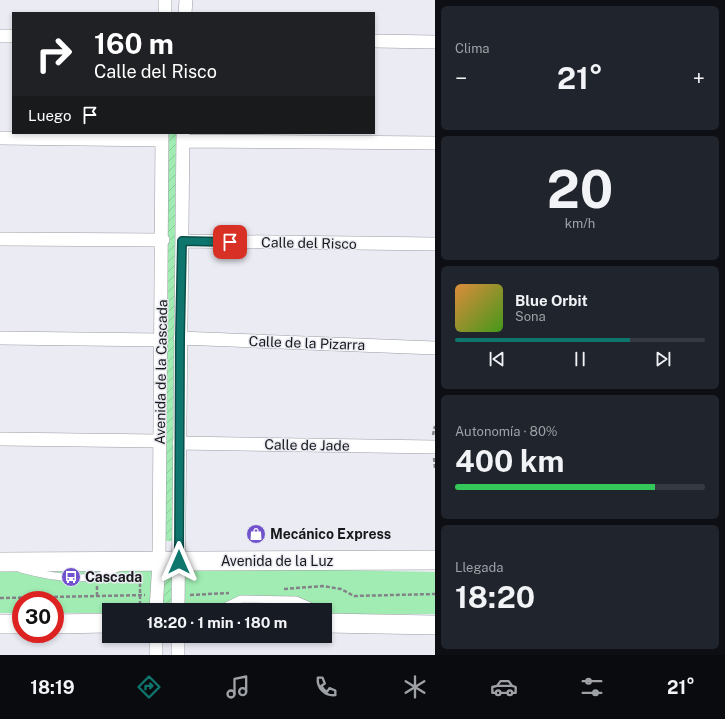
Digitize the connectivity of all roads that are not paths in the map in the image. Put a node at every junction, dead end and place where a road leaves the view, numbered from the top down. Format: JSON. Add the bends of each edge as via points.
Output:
{"nodes":[{"id":1,"x":165,"y":0,"type":"edge"},
{"id":2,"x":186,"y":0,"type":"edge"},
{"id":3,"x":165,"y":12,"type":"edge"},
{"id":4,"x":185,"y":12,"type":"edge"},
{"id":5,"x":0,"y":36,"type":"edge"},
{"id":6,"x":12,"y":36,"type":"edge"},
{"id":7,"x":375,"y":41,"type":"edge"},
{"id":8,"x":435,"y":42,"type":"edge"},
{"id":9,"x":162,"y":136,"type":"edge"},
{"id":10,"x":183,"y":137,"type":"edge"},
{"id":11,"x":0,"y":138,"type":"edge"},
{"id":12,"x":435,"y":143,"type":"edge"},
{"id":13,"x":0,"y":238,"type":"edge"},
{"id":14,"x":162,"y":240,"type":"junction"},
{"id":15,"x":182,"y":241,"type":"junction"},
{"id":16,"x":435,"y":244,"type":"edge"},
{"id":17,"x":0,"y":338,"type":"edge"},
{"id":18,"x":180,"y":338,"type":"junction"},
{"id":19,"x":162,"y":340,"type":"junction"},
{"id":20,"x":435,"y":348,"type":"edge"},
{"id":21,"x":0,"y":439,"type":"edge"},
{"id":22,"x":160,"y":441,"type":"junction"},
{"id":23,"x":434,"y":442,"type":"edge"},
{"id":24,"x":179,"y":443,"type":"junction"},
{"id":25,"x":435,"y":560,"type":"edge"},
{"id":26,"x":159,"y":562,"type":"junction"},
{"id":27,"x":179,"y":562,"type":"junction"},
{"id":28,"x":0,"y":563,"type":"edge"},
{"id":29,"x":156,"y":603,"type":"edge"},
{"id":30,"x":178,"y":603,"type":"edge"},
{"id":31,"x":232,"y":603,"type":"edge"},
{"id":32,"x":303,"y":603,"type":"edge"},
{"id":33,"x":332,"y":621,"type":"edge"},
{"id":34,"x":102,"y":623,"type":"edge"},
{"id":35,"x":0,"y":624,"type":"edge"},
{"id":36,"x":12,"y":624,"type":"edge"},
{"id":37,"x":64,"y":624,"type":"edge"},
{"id":38,"x":435,"y":625,"type":"edge"},
{"id":39,"x":156,"y":643,"type":"edge"},
{"id":40,"x":178,"y":643,"type":"edge"},
{"id":41,"x":156,"y":655,"type":"edge"},
{"id":42,"x":178,"y":655,"type":"edge"}],
"edges":[{"from":1,"to":3,"type":"street"},
{"from":2,"to":4,"type":"street"},
{"from":5,"to":6,"type":"street"},
{"from":7,"to":8,"type":"street"},
{"from":9,"to":11,"type":"street"},
{"from":9,"to":14,"type":"street","name":"Avenida de la Cascada"},
{"from":10,"to":12,"type":"street"},
{"from":10,"to":15,"type":"street","name":"Avenida de la Cascada"},
{"from":13,"to":14,"type":"street"},
{"from":14,"to":19,"type":"street","name":"Avenida de la Cascada"},
{"from":15,"to":16,"type":"street","name":"Calle del Risco"},
{"from":15,"to":18,"type":"street","name":"Avenida de la Cascada"},
{"from":17,"to":19,"type":"street"},
{"from":18,"to":20,"type":"street","name":"Calle de la Pizarra"},
{"from":18,"to":24,"type":"street","name":"Avenida de la Cascada"},
{"from":19,"to":22,"type":"street","name":"Avenida de la Cascada"},
{"from":21,"to":22,"type":"street"},
{"from":22,"to":26,"type":"street","name":"Avenida de la Cascada"},
{"from":23,"to":24,"type":"street","name":"Calle de Jade"},
{"from":24,"to":27,"type":"street","name":"Avenida de la Cascada"},
{"from":25,"to":27,"type":"main road","name":"Avenida de la Luz"},
{"from":26,"to":27,"type":"main road","name":"Avenida de la Luz"},
{"from":26,"to":28,"type":"main road","name":"Avenida de la Luz"},
{"from":26,"to":29,"type":"street","name":"Avenida de la Cascada"},
{"from":27,"to":30,"type":"street","name":"Avenida de la Cascada"},
{"from":31,"to":32,"type":"lane","via":[[240,599],[296,600]]},
{"from":33,"to":38,"type":"main road","via":[[350,624]]},
{"from":34,"to":37,"type":"main road"},
{"from":35,"to":36,"type":"main road"},
{"from":39,"to":41,"type":"street"},
{"from":40,"to":42,"type":"street"}]}
